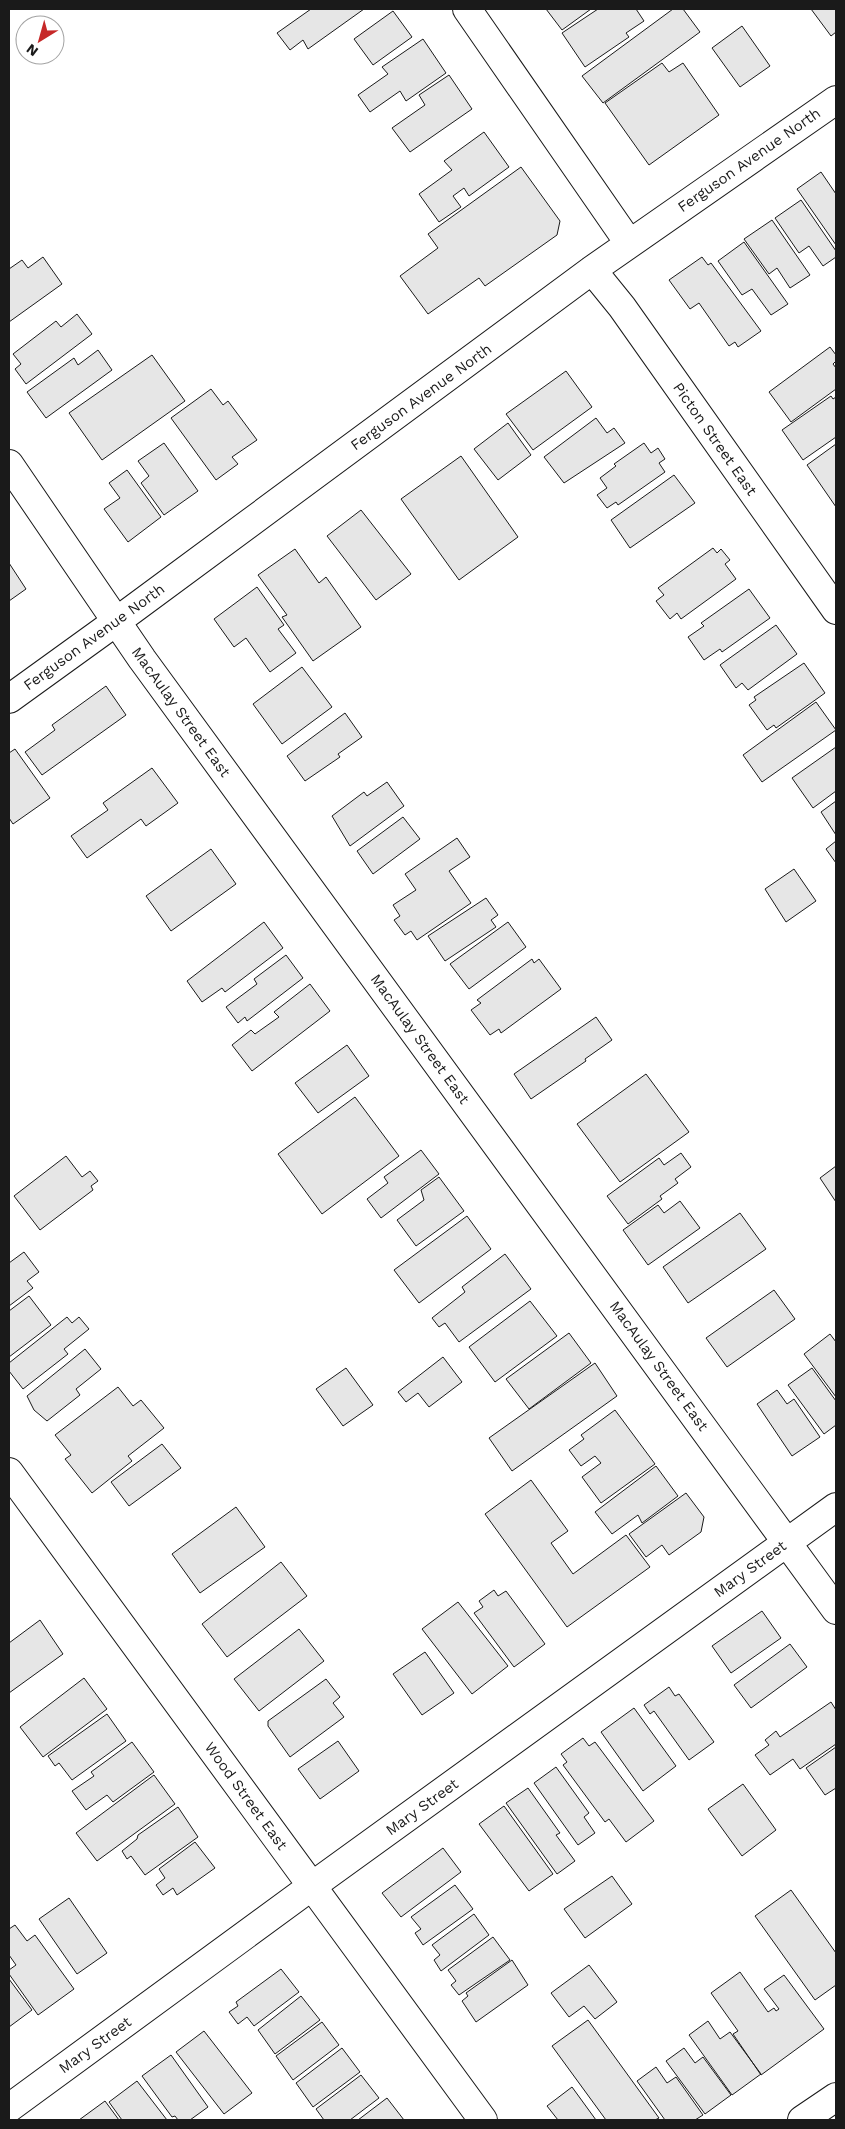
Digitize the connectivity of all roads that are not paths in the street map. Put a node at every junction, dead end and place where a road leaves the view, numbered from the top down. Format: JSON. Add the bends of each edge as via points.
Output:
{"nodes":[{"id":1,"x":468,"y":9,"type":"edge"},
{"id":2,"x":836,"y":100,"type":"edge"},
{"id":3,"x":629,"y":243,"type":"junction"},
{"id":4,"x":592,"y":270,"type":"junction"},
{"id":5,"x":9,"y":464,"type":"edge"},
{"id":6,"x":836,"y":610,"type":"edge"},
{"id":7,"x":117,"y":621,"type":"junction"},
{"id":8,"x":9,"y":698,"type":"edge"},
{"id":9,"x":9,"y":1472,"type":"edge"},
{"id":10,"x":836,"y":1507,"type":"edge"},
{"id":11,"x":787,"y":1542,"type":"junction"},
{"id":12,"x":836,"y":1610,"type":"edge"},
{"id":13,"x":312,"y":1886,"type":"junction"},
{"id":14,"x":836,"y":2097,"type":"edge"},
{"id":15,"x":9,"y":2108,"type":"edge"},
{"id":16,"x":483,"y":2120,"type":"edge"},
{"id":17,"x":802,"y":2120,"type":"edge"}],
"edges":[{"from":1,"to":3,"type":"street"},
{"from":2,"to":3,"type":"street","name":"Ferguson Avenue North"},
{"from":3,"to":4,"type":"street","name":"Ferguson Avenue North"},
{"from":4,"to":6,"type":"street","name":"Picton Street East"},
{"from":4,"to":7,"type":"street","name":"Ferguson Avenue North"},
{"from":5,"to":7,"type":"street","name":"MacAulay Street East"},
{"from":7,"to":8,"type":"street","name":"Ferguson Avenue North"},
{"from":7,"to":11,"type":"street","name":"MacAulay Street East"},
{"from":9,"to":13,"type":"street","name":"Wood Street East"},
{"from":10,"to":11,"type":"street","name":"Mary Street"},
{"from":11,"to":12,"type":"street","name":"MacAulay Street East"},
{"from":11,"to":13,"type":"street","name":"Mary Street"},
{"from":13,"to":15,"type":"street","name":"Mary Street"},
{"from":13,"to":16,"type":"street","name":"Wood Street East"},
{"from":14,"to":17,"type":"street"}]}
